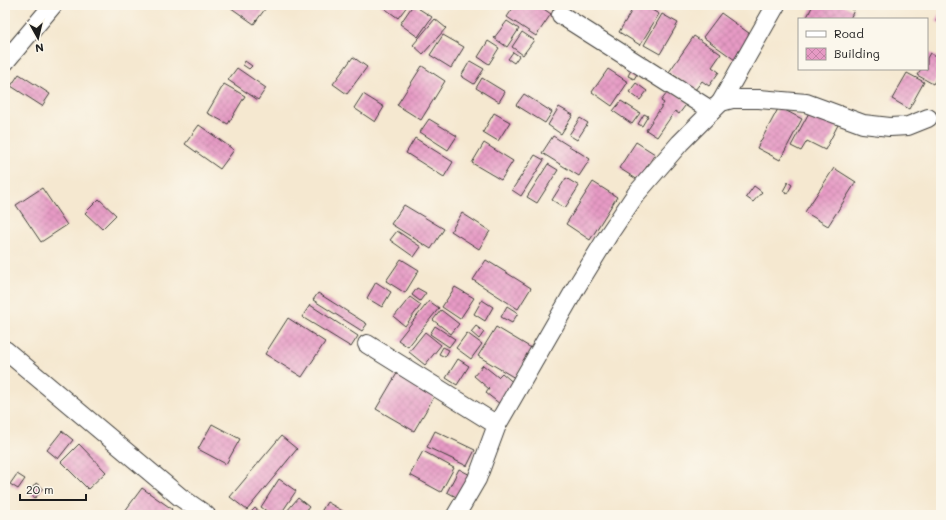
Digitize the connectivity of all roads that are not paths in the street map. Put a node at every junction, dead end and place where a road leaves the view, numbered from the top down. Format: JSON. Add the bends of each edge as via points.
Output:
{"nodes":[{"id":1,"x":53,"y":5,"type":"edge"},
{"id":2,"x":776,"y":5,"type":"edge"},
{"id":3,"x":561,"y":15,"type":"dead end"},
{"id":4,"x":5,"y":62,"type":"edge"},
{"id":5,"x":716,"y":107,"type":"junction"},
{"id":6,"x":928,"y":118,"type":"dead end"},
{"id":7,"x":367,"y":344,"type":"dead end"},
{"id":8,"x":5,"y":350,"type":"edge"},
{"id":9,"x":497,"y":425,"type":"junction"},
{"id":10,"x":206,"y":515,"type":"edge"},
{"id":11,"x":456,"y":515,"type":"edge"}],
"edges":[{"from":1,"to":4,"type":"street"},
{"from":2,"to":5,"type":"street"},
{"from":3,"to":5,"type":"street"},
{"from":5,"to":6,"type":"street","via":[[732,99],[806,103],[863,124],[890,127],[908,126]]},
{"from":5,"to":9,"type":"street","via":[[680,143],[632,199],[581,280]]},
{"from":7,"to":9,"type":"street"},
{"from":8,"to":10,"type":"street","via":[[180,497]]},
{"from":9,"to":11,"type":"street","via":[[477,479]]}]}
